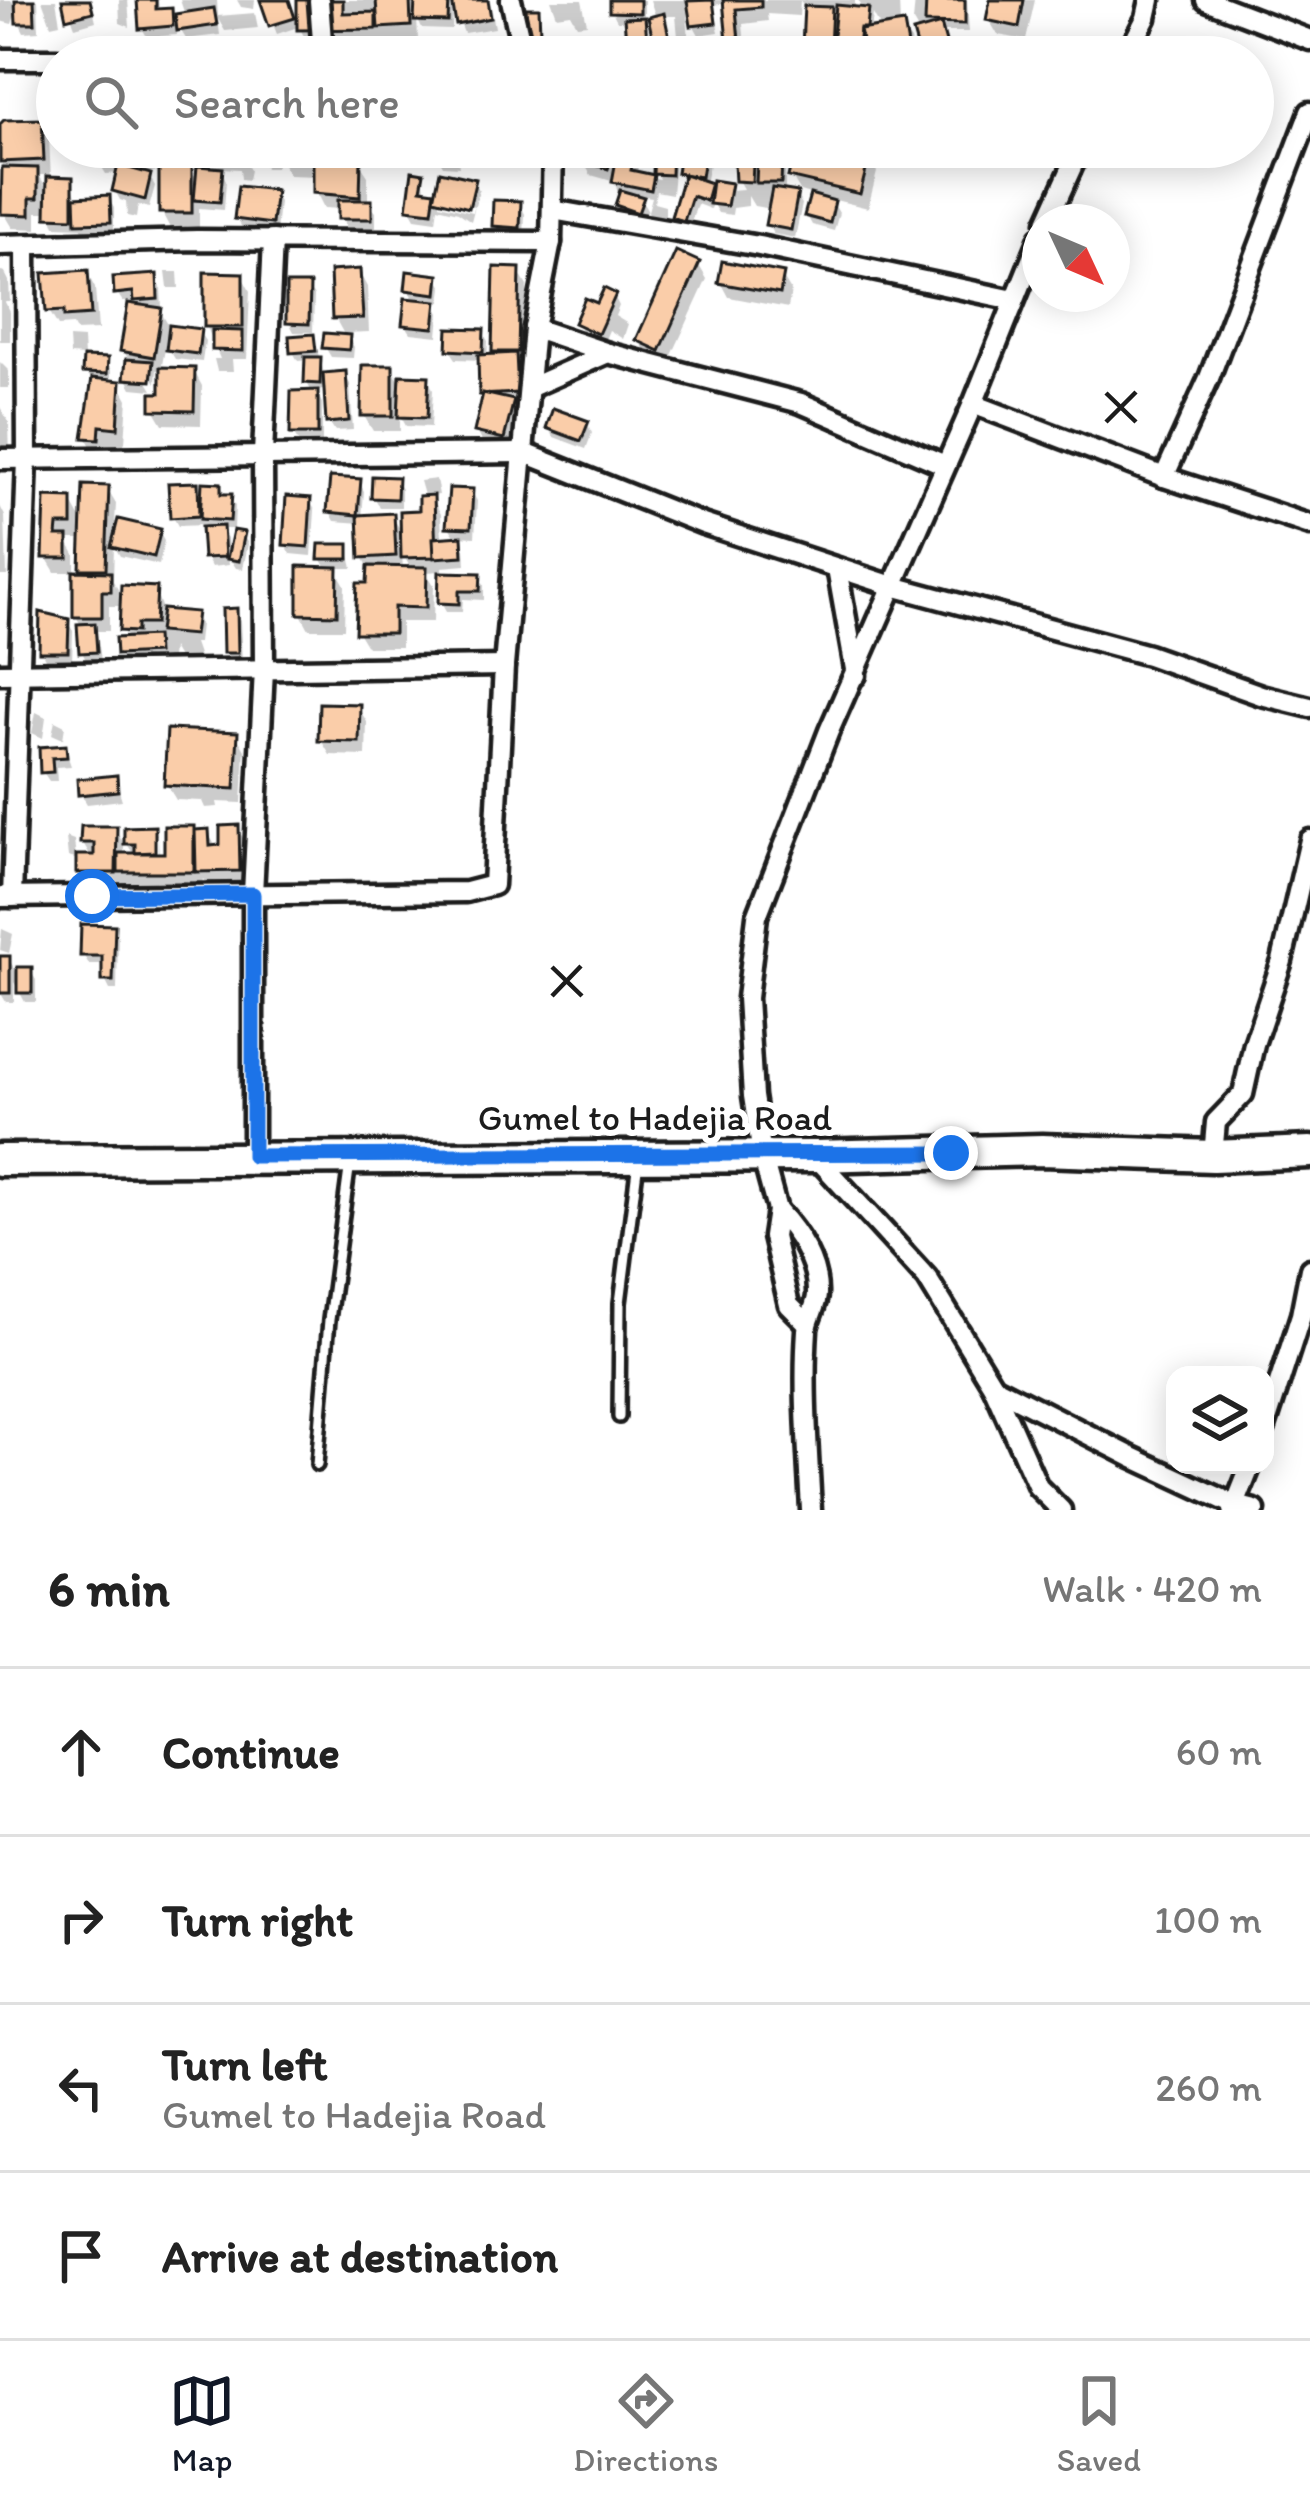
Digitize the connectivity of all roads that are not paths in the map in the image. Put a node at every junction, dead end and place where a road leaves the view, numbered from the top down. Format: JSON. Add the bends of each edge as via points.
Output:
{"nodes":[{"id":1,"x":319,"y":0,"type":"edge"},
{"id":2,"x":511,"y":0,"type":"edge"},
{"id":3,"x":1150,"y":0,"type":"edge"},
{"id":4,"x":1206,"y":0,"type":"edge"},
{"id":5,"x":322,"y":36,"type":"edge"},
{"id":6,"x":519,"y":36,"type":"edge"},
{"id":7,"x":1137,"y":36,"type":"edge"},
{"id":8,"x":1310,"y":40,"type":"edge"},
{"id":9,"x":0,"y":59,"type":"edge"},
{"id":10,"x":36,"y":59,"type":"edge"},
{"id":11,"x":1310,"y":112,"type":"edge"},
{"id":12,"x":1306,"y":139,"type":"edge"},
{"id":13,"x":1291,"y":166,"type":"junction"},
{"id":14,"x":553,"y":168,"type":"edge"},
{"id":15,"x":1071,"y":168,"type":"edge"},
{"id":16,"x":1310,"y":177,"type":"edge"},
{"id":17,"x":1055,"y":204,"type":"edge"},
{"id":18,"x":553,"y":210,"type":"junction"},
{"id":19,"x":273,"y":240,"type":"junction"},
{"id":20,"x":551,"y":242,"type":"junction"},
{"id":21,"x":26,"y":244,"type":"junction"},
{"id":22,"x":0,"y":245,"type":"edge"},
{"id":23,"x":1022,"y":281,"type":"edge"},
{"id":24,"x":1014,"y":300,"type":"junction"},
{"id":25,"x":534,"y":328,"type":"junction"},
{"id":26,"x":608,"y":353,"type":"junction"},
{"id":27,"x":531,"y":387,"type":"junction"},
{"id":28,"x":973,"y":404,"type":"junction"},
{"id":29,"x":525,"y":453,"type":"junction"},
{"id":30,"x":263,"y":454,"type":"junction"},
{"id":31,"x":26,"y":458,"type":"junction"},
{"id":32,"x":0,"y":459,"type":"edge"},
{"id":33,"x":945,"y":465,"type":"junction"},
{"id":34,"x":1164,"y":477,"type":"junction"},
{"id":35,"x":1310,"y":525,"type":"edge"},
{"id":36,"x":837,"y":568,"type":"junction"},
{"id":37,"x":893,"y":586,"type":"junction"},
{"id":38,"x":504,"y":666,"type":"junction"},
{"id":39,"x":264,"y":669,"type":"junction"},
{"id":40,"x":10,"y":673,"type":"edge"},
{"id":41,"x":856,"y":675,"type":"junction"},
{"id":42,"x":1310,"y":707,"type":"edge"},
{"id":43,"x":1310,"y":840,"type":"edge"},
{"id":44,"x":253,"y":894,"type":"junction"},
{"id":45,"x":6,"y":897,"type":"edge"},
{"id":46,"x":1300,"y":928,"type":"edge"},
{"id":47,"x":1310,"y":1152,"type":"edge"},
{"id":48,"x":762,"y":1154,"type":"junction"},
{"id":49,"x":639,"y":1155,"type":"junction"},
{"id":50,"x":253,"y":1156,"type":"junction"},
{"id":51,"x":815,"y":1156,"type":"junction"},
{"id":52,"x":1213,"y":1156,"type":"junction"},
{"id":53,"x":351,"y":1157,"type":"junction"},
{"id":54,"x":0,"y":1160,"type":"edge"},
{"id":55,"x":777,"y":1210,"type":"junction"},
{"id":56,"x":1310,"y":1269,"type":"edge"},
{"id":57,"x":808,"y":1324,"type":"junction"},
{"id":58,"x":993,"y":1386,"type":"junction"},
{"id":59,"x":1274,"y":1398,"type":"edge"},
{"id":60,"x":619,"y":1418,"type":"dead end"},
{"id":61,"x":317,"y":1465,"type":"dead end"},
{"id":62,"x":1249,"y":1474,"type":"edge"},
{"id":63,"x":1241,"y":1508,"type":"edge"},
{"id":64,"x":811,"y":1510,"type":"edge"},
{"id":65,"x":1061,"y":1510,"type":"edge"}],
"edges":[{"from":1,"to":5,"type":"street"},
{"from":2,"to":6,"type":"street"},
{"from":3,"to":7,"type":"street"},
{"from":4,"to":8,"type":"street"},
{"from":9,"to":10,"type":"street"},
{"from":11,"to":12,"type":"street"},
{"from":12,"to":13,"type":"street"},
{"from":13,"to":16,"type":"street"},
{"from":13,"to":34,"type":"street"},
{"from":14,"to":18,"type":"street"},
{"from":15,"to":17,"type":"street"},
{"from":18,"to":20,"type":"street"},
{"from":18,"to":24,"type":"street"},
{"from":19,"to":20,"type":"street"},
{"from":19,"to":21,"type":"street"},
{"from":19,"to":30,"type":"street"},
{"from":20,"to":25,"type":"street"},
{"from":21,"to":22,"type":"street"},
{"from":21,"to":31,"type":"street"},
{"from":23,"to":24,"type":"street"},
{"from":24,"to":28,"type":"street"},
{"from":25,"to":26,"type":"street"},
{"from":25,"to":27,"type":"street"},
{"from":26,"to":27,"type":"street"},
{"from":26,"to":33,"type":"street","via":[[801,403]]},
{"from":27,"to":29,"type":"street"},
{"from":28,"to":33,"type":"street"},
{"from":28,"to":34,"type":"street"},
{"from":29,"to":30,"type":"street"},
{"from":29,"to":36,"type":"street"},
{"from":29,"to":38,"type":"street"},
{"from":30,"to":31,"type":"street"},
{"from":30,"to":39,"type":"street"},
{"from":31,"to":32,"type":"street"},
{"from":31,"to":40,"type":"street"},
{"from":33,"to":37,"type":"street"},
{"from":34,"to":35,"type":"street"},
{"from":36,"to":37,"type":"street"},
{"from":36,"to":41,"type":"street"},
{"from":37,"to":41,"type":"street"},
{"from":37,"to":42,"type":"street"},
{"from":38,"to":39,"type":"street"},
{"from":38,"to":44,"type":"street","via":[[493,885]]},
{"from":39,"to":40,"type":"street"},
{"from":39,"to":44,"type":"street"},
{"from":40,"to":45,"type":"street"},
{"from":41,"to":48,"type":"street","via":[[757,916],[747,998]]},
{"from":43,"to":46,"type":"street"},
{"from":44,"to":45,"type":"street"},
{"from":44,"to":50,"type":"street"},
{"from":46,"to":52,"type":"street","via":[[1243,1094],[1216,1122]]},
{"from":47,"to":52,"type":"main road","name":"Gumel to Hadejia Road"},
{"from":48,"to":49,"type":"main road","name":"Gumel to Hadejia Road"},
{"from":48,"to":51,"type":"main road","name":"Gumel to Hadejia Road"},
{"from":48,"to":55,"type":"street"},
{"from":49,"to":53,"type":"main road","name":"Gumel to Hadejia Road"},
{"from":49,"to":60,"type":"lane","via":[[620,1303]]},
{"from":50,"to":53,"type":"main road","name":"Gumel to Hadejia Road"},
{"from":50,"to":54,"type":"main road","name":"Gumel to Hadejia Road"},
{"from":51,"to":52,"type":"main road","name":"Gumel to Hadejia Road"},
{"from":51,"to":58,"type":"street","via":[[927,1278]]},
{"from":53,"to":61,"type":"lane"},
{"from":55,"to":57,"type":"street","via":[[773,1237],[789,1305]]},
{"from":55,"to":57,"type":"street","via":[[809,1258],[817,1294]]},
{"from":56,"to":59,"type":"street"},
{"from":57,"to":64,"type":"street"},
{"from":58,"to":63,"type":"street"},
{"from":58,"to":65,"type":"street","via":[[1038,1487]]},
{"from":62,"to":63,"type":"street"}]}
